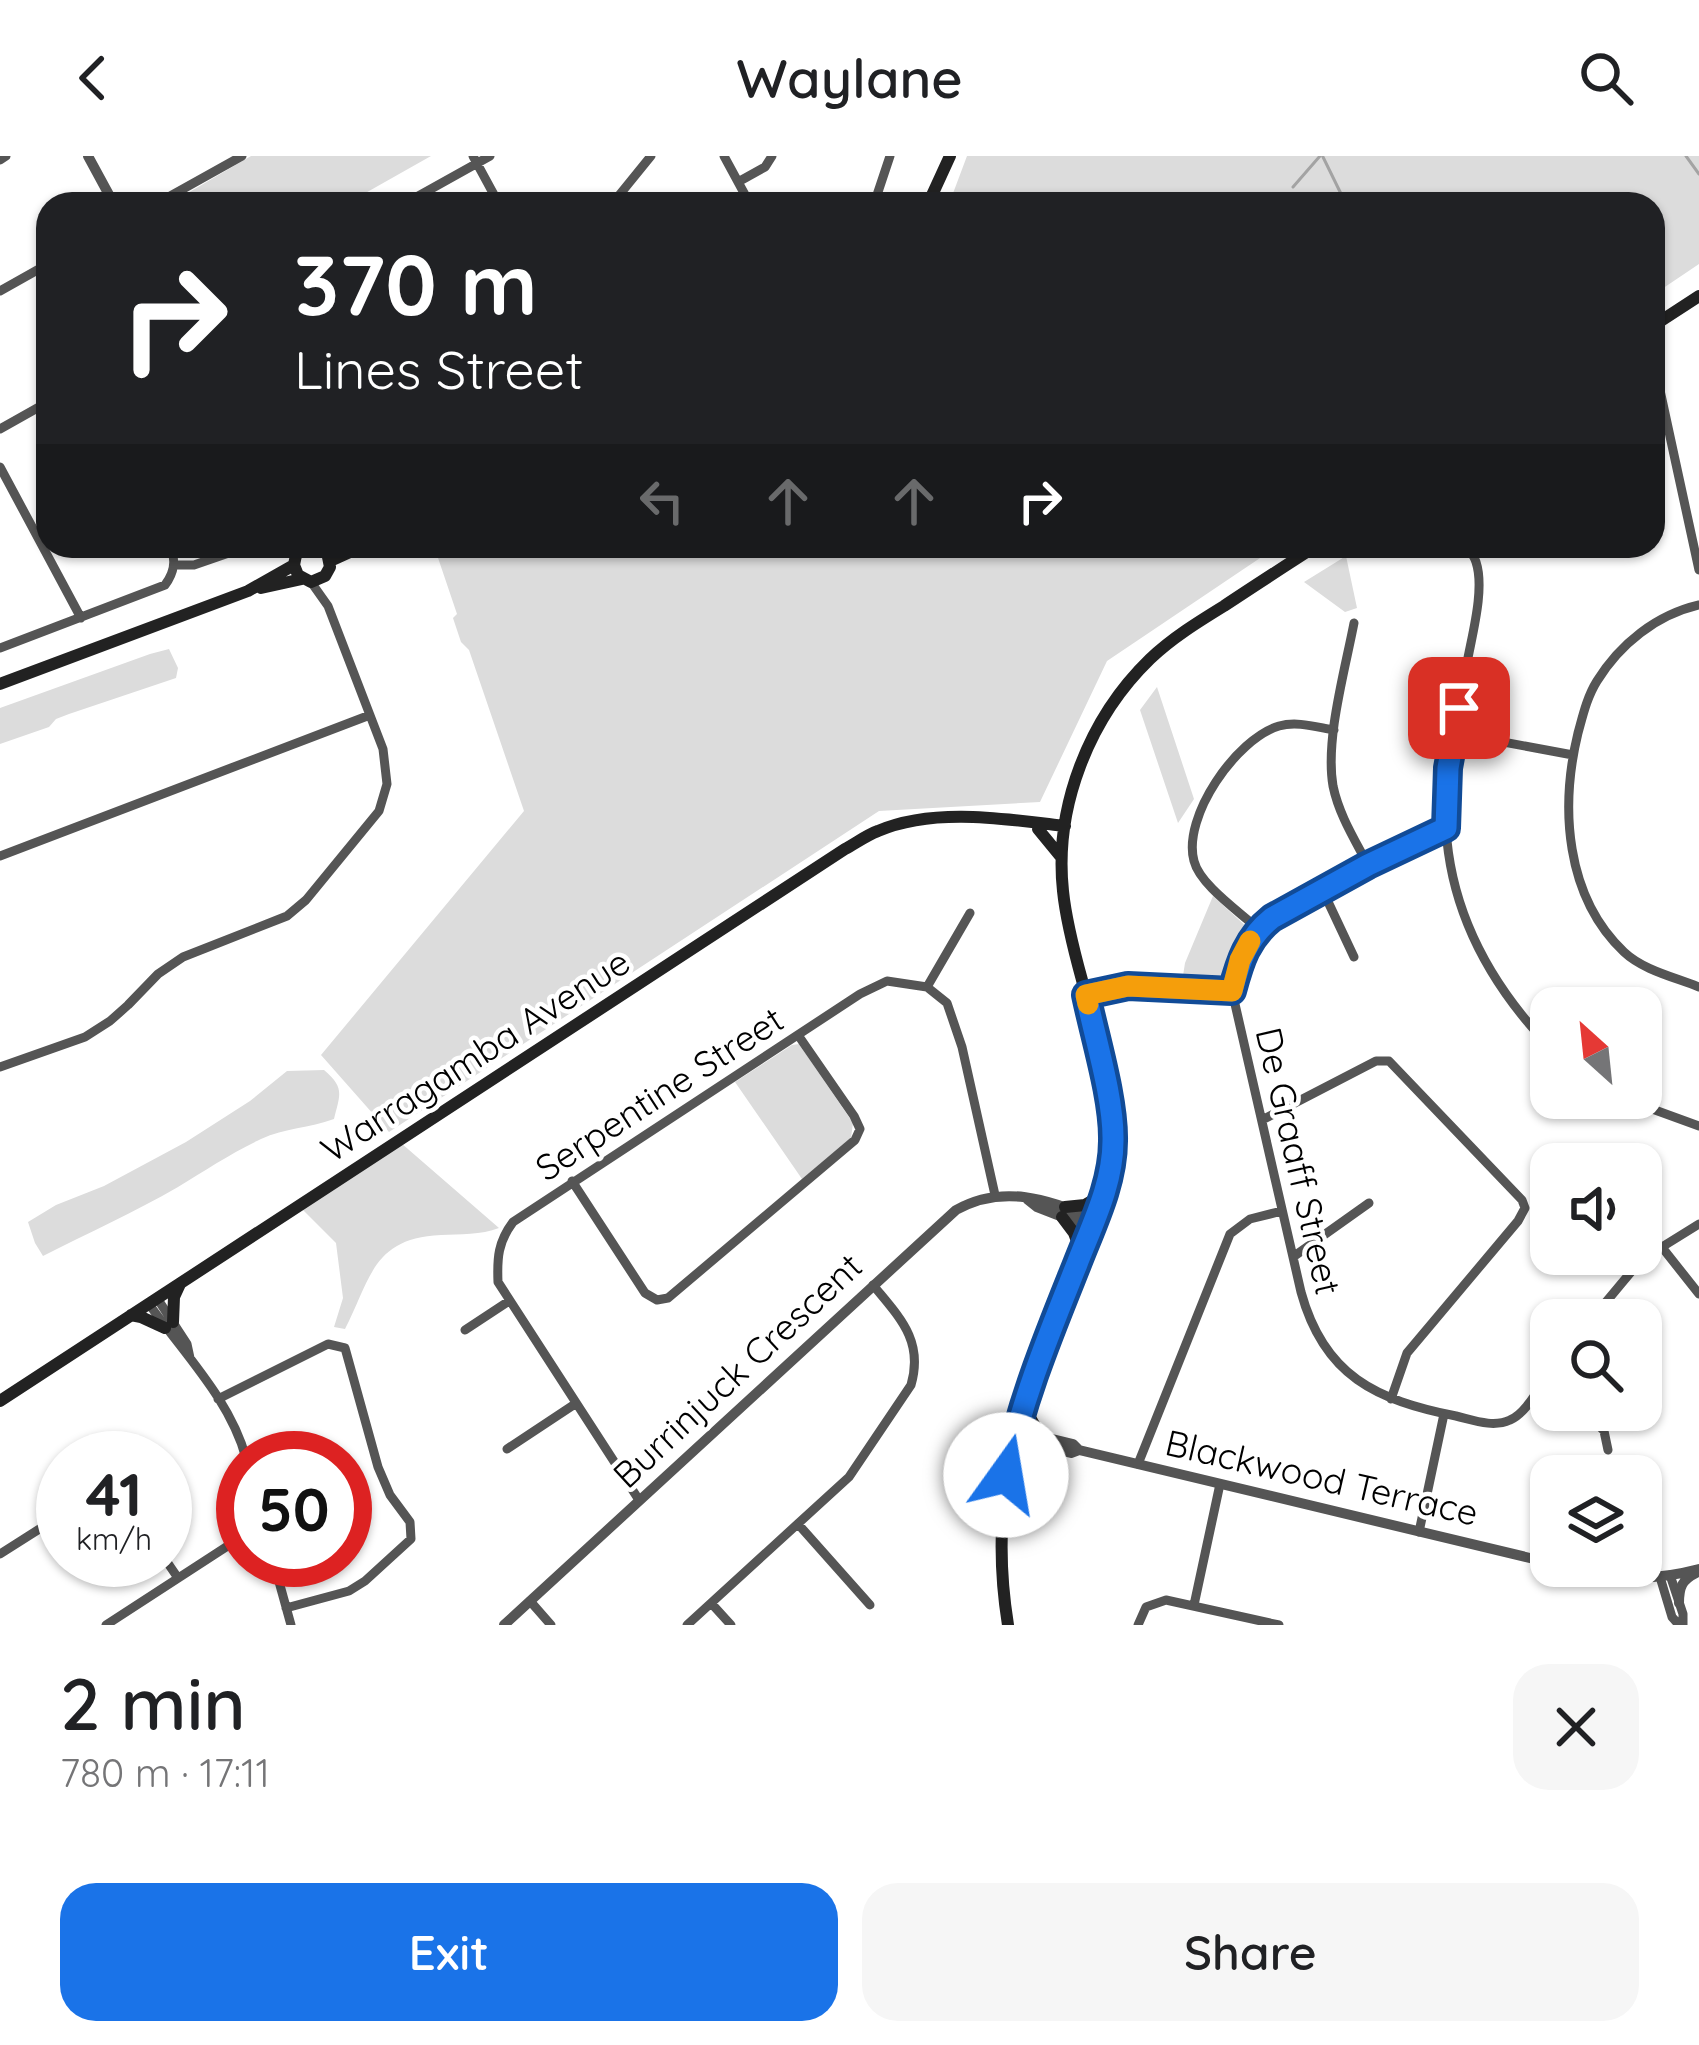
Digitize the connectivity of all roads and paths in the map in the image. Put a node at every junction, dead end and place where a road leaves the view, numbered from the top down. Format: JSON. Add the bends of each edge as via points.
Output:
{"nodes":[{"id":1,"x":88,"y":156,"type":"edge"},
{"id":2,"x":242,"y":156,"type":"edge"},
{"id":3,"x":490,"y":156,"type":"edge"},
{"id":4,"x":651,"y":156,"type":"edge"},
{"id":5,"x":724,"y":156,"type":"edge"},
{"id":6,"x":772,"y":156,"type":"edge"},
{"id":7,"x":890,"y":156,"type":"edge"},
{"id":8,"x":950,"y":156,"type":"edge"},
{"id":9,"x":475,"y":160,"type":"edge"},
{"id":10,"x":738,"y":182,"type":"junction"},
{"id":11,"x":108,"y":192,"type":"edge"},
{"id":12,"x":178,"y":192,"type":"edge"},
{"id":13,"x":423,"y":192,"type":"edge"},
{"id":14,"x":493,"y":192,"type":"edge"},
{"id":15,"x":623,"y":192,"type":"edge"},
{"id":16,"x":743,"y":192,"type":"edge"},
{"id":17,"x":878,"y":192,"type":"edge"},
{"id":18,"x":934,"y":192,"type":"edge"},
{"id":19,"x":36,"y":271,"type":"edge"},
{"id":20,"x":0,"y":291,"type":"edge"},
{"id":21,"x":1699,"y":296,"type":"edge"},
{"id":22,"x":1665,"y":318,"type":"edge"},
{"id":23,"x":36,"y":408,"type":"edge"},
{"id":24,"x":1665,"y":413,"type":"edge"},
{"id":25,"x":0,"y":428,"type":"edge"},
{"id":26,"x":0,"y":466,"type":"edge"},
{"id":27,"x":36,"y":534,"type":"edge"},
{"id":28,"x":49,"y":558,"type":"edge"},
{"id":29,"x":173,"y":558,"type":"edge"},
{"id":30,"x":214,"y":558,"type":"edge"},
{"id":31,"x":291,"y":558,"type":"edge"},
{"id":32,"x":299,"y":558,"type":"edge"},
{"id":33,"x":326,"y":558,"type":"edge"},
{"id":34,"x":327,"y":558,"type":"edge"},
{"id":35,"x":1298,"y":558,"type":"edge"},
{"id":36,"x":1474,"y":558,"type":"edge"},
{"id":37,"x":173,"y":566,"type":"junction"},
{"id":38,"x":1699,"y":570,"type":"edge"},
{"id":39,"x":307,"y":580,"type":"junction"},
{"id":40,"x":248,"y":591,"type":"junction"},
{"id":41,"x":1699,"y":605,"type":"edge"},
{"id":42,"x":328,"y":606,"type":"junction"},
{"id":43,"x":81,"y":618,"type":"junction"},
{"id":44,"x":1354,"y":623,"type":"dead end"},
{"id":45,"x":0,"y":648,"type":"edge"},
{"id":46,"x":0,"y":684,"type":"edge"},
{"id":47,"x":370,"y":715,"type":"junction"},
{"id":48,"x":1334,"y":730,"type":"junction"},
{"id":49,"x":1455,"y":733,"type":"junction"},
{"id":50,"x":1573,"y":754,"type":"junction"},
{"id":51,"x":1069,"y":806,"type":"junction"},
{"id":52,"x":1039,"y":826,"type":"junction"},
{"id":53,"x":1446,"y":828,"type":"junction"},
{"id":54,"x":1064,"y":829,"type":"junction"},
{"id":55,"x":0,"y":856,"type":"edge"},
{"id":56,"x":1062,"y":858,"type":"junction"},
{"id":57,"x":1368,"y":865,"type":"junction"},
{"id":58,"x":1322,"y":889,"type":"junction"},
{"id":59,"x":970,"y":913,"type":"dead end"},
{"id":60,"x":1258,"y":929,"type":"junction"},
{"id":61,"x":1354,"y":957,"type":"dead end"},
{"id":62,"x":927,"y":987,"type":"junction"},
{"id":63,"x":1699,"y":987,"type":"edge"},
{"id":64,"x":1232,"y":991,"type":"junction"},
{"id":65,"x":1086,"y":995,"type":"junction"},
{"id":66,"x":1530,"y":1026,"type":"edge"},
{"id":67,"x":798,"y":1035,"type":"junction"},
{"id":68,"x":0,"y":1067,"type":"edge"},
{"id":69,"x":1662,"y":1113,"type":"edge"},
{"id":70,"x":1262,"y":1120,"type":"junction"},
{"id":71,"x":1699,"y":1126,"type":"edge"},
{"id":72,"x":572,"y":1181,"type":"junction"},
{"id":73,"x":1103,"y":1194,"type":"junction"},
{"id":74,"x":994,"y":1195,"type":"junction"},
{"id":75,"x":1369,"y":1202,"type":"dead end"},
{"id":76,"x":1282,"y":1211,"type":"junction"},
{"id":77,"x":1063,"y":1212,"type":"junction"},
{"id":78,"x":1093,"y":1223,"type":"junction"},
{"id":79,"x":1699,"y":1224,"type":"edge"},
{"id":80,"x":1662,"y":1245,"type":"edge"},
{"id":81,"x":1662,"y":1248,"type":"edge"},
{"id":82,"x":1081,"y":1253,"type":"junction"},
{"id":83,"x":1293,"y":1257,"type":"junction"},
{"id":84,"x":1628,"y":1275,"type":"edge"},
{"id":85,"x":181,"y":1283,"type":"junction"},
{"id":86,"x":873,"y":1285,"type":"junction"},
{"id":87,"x":1699,"y":1294,"type":"edge"},
{"id":88,"x":1608,"y":1299,"type":"edge"},
{"id":89,"x":153,"y":1301,"type":"junction"},
{"id":90,"x":509,"y":1301,"type":"junction"},
{"id":91,"x":131,"y":1316,"type":"junction"},
{"id":92,"x":169,"y":1325,"type":"junction"},
{"id":93,"x":465,"y":1330,"type":"dead end"},
{"id":94,"x":218,"y":1399,"type":"junction"},
{"id":95,"x":1391,"y":1399,"type":"junction"},
{"id":96,"x":1530,"y":1400,"type":"edge"},
{"id":97,"x":0,"y":1401,"type":"edge"},
{"id":98,"x":575,"y":1404,"type":"junction"},
{"id":99,"x":1023,"y":1405,"type":"junction"},
{"id":100,"x":1444,"y":1414,"type":"junction"},
{"id":101,"x":237,"y":1431,"type":"edge"},
{"id":102,"x":1604,"y":1431,"type":"edge"},
{"id":103,"x":1014,"y":1434,"type":"junction"},
{"id":104,"x":1041,"y":1441,"type":"junction"},
{"id":105,"x":507,"y":1449,"type":"dead end"},
{"id":106,"x":1608,"y":1450,"type":"dead end"},
{"id":107,"x":1138,"y":1464,"type":"junction"},
{"id":108,"x":1007,"y":1468,"type":"junction"},
{"id":109,"x":1220,"y":1484,"type":"junction"},
{"id":110,"x":639,"y":1500,"type":"junction"},
{"id":111,"x":798,"y":1524,"type":"junction"},
{"id":112,"x":36,"y":1531,"type":"edge"},
{"id":113,"x":1419,"y":1532,"type":"junction"},
{"id":114,"x":0,"y":1554,"type":"edge"},
{"id":115,"x":1530,"y":1558,"type":"edge"},
{"id":116,"x":1699,"y":1570,"type":"edge"},
{"id":117,"x":1665,"y":1576,"type":"junction"},
{"id":118,"x":1662,"y":1577,"type":"edge"},
{"id":119,"x":164,"y":1587,"type":"edge"},
{"id":120,"x":280,"y":1587,"type":"edge"},
{"id":121,"x":530,"y":1601,"type":"junction"},
{"id":122,"x":1679,"y":1603,"type":"junction"},
{"id":123,"x":711,"y":1604,"type":"junction"},
{"id":124,"x":1194,"y":1604,"type":"junction"},
{"id":125,"x":870,"y":1605,"type":"dead end"},
{"id":126,"x":286,"y":1608,"type":"junction"},
{"id":127,"x":128,"y":1611,"type":"junction"},
{"id":128,"x":106,"y":1625,"type":"edge"},
{"id":129,"x":137,"y":1625,"type":"edge"},
{"id":130,"x":291,"y":1625,"type":"edge"},
{"id":131,"x":504,"y":1625,"type":"edge"},
{"id":132,"x":551,"y":1625,"type":"edge"},
{"id":133,"x":687,"y":1625,"type":"edge"},
{"id":134,"x":731,"y":1625,"type":"edge"},
{"id":135,"x":1008,"y":1625,"type":"edge"},
{"id":136,"x":1138,"y":1625,"type":"edge"},
{"id":137,"x":1279,"y":1625,"type":"edge"},
{"id":138,"x":1681,"y":1625,"type":"edge"}],
"edges":[{"from":1,"to":11,"type":"street"},
{"from":2,"to":12,"type":"street"},
{"from":3,"to":9,"type":"street"},
{"from":4,"to":15,"type":"street"},
{"from":5,"to":10,"type":"street"},
{"from":6,"to":10,"type":"street"},
{"from":7,"to":17,"type":"street"},
{"from":8,"to":18,"type":"main road"},
{"from":9,"to":13,"type":"street"},
{"from":9,"to":14,"type":"street"},
{"from":10,"to":16,"type":"street"},
{"from":19,"to":20,"type":"street"},
{"from":21,"to":22,"type":"main road"},
{"from":23,"to":25,"type":"street"},
{"from":24,"to":38,"type":"street"},
{"from":26,"to":27,"type":"street"},
{"from":28,"to":43,"type":"street"},
{"from":29,"to":37,"type":"street"},
{"from":30,"to":37,"type":"street"},
{"from":31,"to":40,"type":"main road"},
{"from":32,"to":39,"type":"main road"},
{"from":33,"to":39,"type":"main road","via":[[321,579]]},
{"from":34,"to":42,"type":"street"},
{"from":35,"to":51,"type":"main road","via":[[1178,636],[1136,674],[1087,750]]},
{"from":36,"to":49,"type":"street","via":[[1478,609]]},
{"from":37,"to":43,"type":"street","via":[[165,586]]},
{"from":39,"to":40,"type":"main road"},
{"from":39,"to":42,"type":"street"},
{"from":40,"to":46,"type":"main road"},
{"from":41,"to":50,"type":"street","via":[[1650,626],[1614,658],[1591,692]]},
{"from":42,"to":47,"type":"street"},
{"from":43,"to":45,"type":"street"},
{"from":44,"to":48,"type":"street"},
{"from":47,"to":55,"type":"street"},
{"from":47,"to":68,"type":"street","via":[[386,762],[383,801],[297,909],[168,965],[85,1037]]},
{"from":48,"to":57,"type":"street","via":[[1337,801]]},
{"from":48,"to":60,"type":"street","via":[[1270,730],[1238,753],[1204,802],[1195,864]]},
{"from":49,"to":50,"type":"street"},
{"from":49,"to":53,"type":"street"},
{"from":50,"to":63,"type":"street","via":[[1568,829],[1594,910],[1626,954]]},
{"from":51,"to":52,"type":"main road"},
{"from":51,"to":54,"type":"main road"},
{"from":52,"to":54,"type":"main road","name":"Warragamba Avenue"},
{"from":52,"to":56,"type":"main road"},
{"from":52,"to":85,"type":"main road","name":"Warragamba Avenue","via":[[946,816],[878,831]]},
{"from":53,"to":57,"type":"street"},
{"from":53,"to":66,"type":"street","via":[[1469,929],[1492,978]]},
{"from":54,"to":56,"type":"main road"},
{"from":56,"to":65,"type":"main road"},
{"from":57,"to":58,"type":"street"},
{"from":58,"to":60,"type":"street"},
{"from":58,"to":61,"type":"street"},
{"from":59,"to":62,"type":"street"},
{"from":60,"to":64,"type":"street","name":"De Graaff Street"},
{"from":62,"to":67,"type":"street","name":"Serpentine Street","via":[[887,980]]},
{"from":62,"to":74,"type":"street","via":[[947,1003],[962,1047]]},
{"from":64,"to":65,"type":"street","via":[[1128,986]]},
{"from":64,"to":70,"type":"street","name":"De Graaff Street"},
{"from":65,"to":73,"type":"main road","via":[[1112,1117]]},
{"from":67,"to":72,"type":"street","name":"Serpentine Street"},
{"from":67,"to":72,"type":"street","via":[[860,1129],[668,1298],[645,1293]]},
{"from":69,"to":71,"type":"street"},
{"from":70,"to":76,"type":"street","name":"De Graaff Street"},
{"from":70,"to":95,"type":"street","via":[[1389,1061],[1522,1200],[1518,1221],[1407,1353]]},
{"from":72,"to":90,"type":"street","name":"Serpentine Street","via":[[503,1235],[498,1282]]},
{"from":73,"to":77,"type":"main road"},
{"from":73,"to":78,"type":"main road"},
{"from":74,"to":77,"type":"street"},
{"from":74,"to":86,"type":"street","name":"Burrinjuck Crescent","via":[[956,1210]]},
{"from":75,"to":83,"type":"street"},
{"from":76,"to":83,"type":"street","name":"De Graaff Street"},
{"from":76,"to":107,"type":"street","via":[[1230,1234]]},
{"from":77,"to":78,"type":"street"},
{"from":77,"to":82,"type":"main road"},
{"from":78,"to":82,"type":"main road"},
{"from":79,"to":80,"type":"street"},
{"from":81,"to":87,"type":"street"},
{"from":82,"to":99,"type":"main road"},
{"from":83,"to":95,"type":"street","name":"De Graaff Street","via":[[1308,1318],[1330,1356]]},
{"from":84,"to":88,"type":"street"},
{"from":85,"to":89,"type":"main road","name":"Warragamba Avenue"},
{"from":85,"to":92,"type":"main road"},
{"from":86,"to":110,"type":"street","name":"Burrinjuck Crescent"},
{"from":86,"to":111,"type":"street","via":[[910,1331],[911,1384],[849,1477]]},
{"from":89,"to":91,"type":"main road","name":"Warragamba Avenue"},
{"from":89,"to":92,"type":"street"},
{"from":90,"to":93,"type":"street"},
{"from":90,"to":98,"type":"street","name":"Serpentine Street"},
{"from":91,"to":92,"type":"main road"},
{"from":91,"to":97,"type":"main road","name":"Warragamba Avenue"},
{"from":92,"to":94,"type":"street"},
{"from":94,"to":101,"type":"street"},
{"from":94,"to":126,"type":"street","via":[[328,1344],[344,1348],[378,1467],[410,1522],[411,1539],[365,1581]]},
{"from":95,"to":100,"type":"street","name":"De Graaff Street"},
{"from":96,"to":100,"type":"street","name":"De Graaff Street","via":[[1518,1416],[1492,1424]]},
{"from":98,"to":105,"type":"street"},
{"from":98,"to":110,"type":"street","name":"Serpentine Street"},
{"from":99,"to":103,"type":"main road"},
{"from":99,"to":104,"type":"main road"},
{"from":100,"to":113,"type":"street"},
{"from":102,"to":106,"type":"street"},
{"from":103,"to":104,"type":"street","name":"Blackwood Terrace"},
{"from":103,"to":108,"type":"main road"},
{"from":104,"to":107,"type":"street","name":"Blackwood Terrace"},
{"from":104,"to":108,"type":"main road"},
{"from":107,"to":109,"type":"street","name":"Blackwood Terrace"},
{"from":108,"to":135,"type":"main road","via":[[1001,1545]]},
{"from":109,"to":113,"type":"street","name":"Blackwood Terrace"},
{"from":109,"to":124,"type":"street"},
{"from":110,"to":121,"type":"street","name":"Burrinjuck Crescent"},
{"from":111,"to":123,"type":"street"},
{"from":111,"to":125,"type":"street"},
{"from":112,"to":114,"type":"street"},
{"from":113,"to":115,"type":"street","name":"Blackwood Terrace"},
{"from":116,"to":117,"type":"street"},
{"from":116,"to":122,"type":"street","via":[[1686,1578]]},
{"from":117,"to":118,"type":"street"},
{"from":117,"to":122,"type":"street"},
{"from":117,"to":138,"type":"street","via":[[1672,1617]]},
{"from":119,"to":127,"type":"street"},
{"from":120,"to":126,"type":"street"},
{"from":121,"to":131,"type":"street","name":"Burrinjuck Crescent"},
{"from":121,"to":132,"type":"street"},
{"from":122,"to":138,"type":"street"},
{"from":123,"to":133,"type":"street"},
{"from":123,"to":134,"type":"street"},
{"from":124,"to":136,"type":"street","via":[[1152,1603]]},
{"from":124,"to":137,"type":"street"},
{"from":126,"to":130,"type":"street"},
{"from":127,"to":128,"type":"street"},
{"from":127,"to":129,"type":"street"}]}
